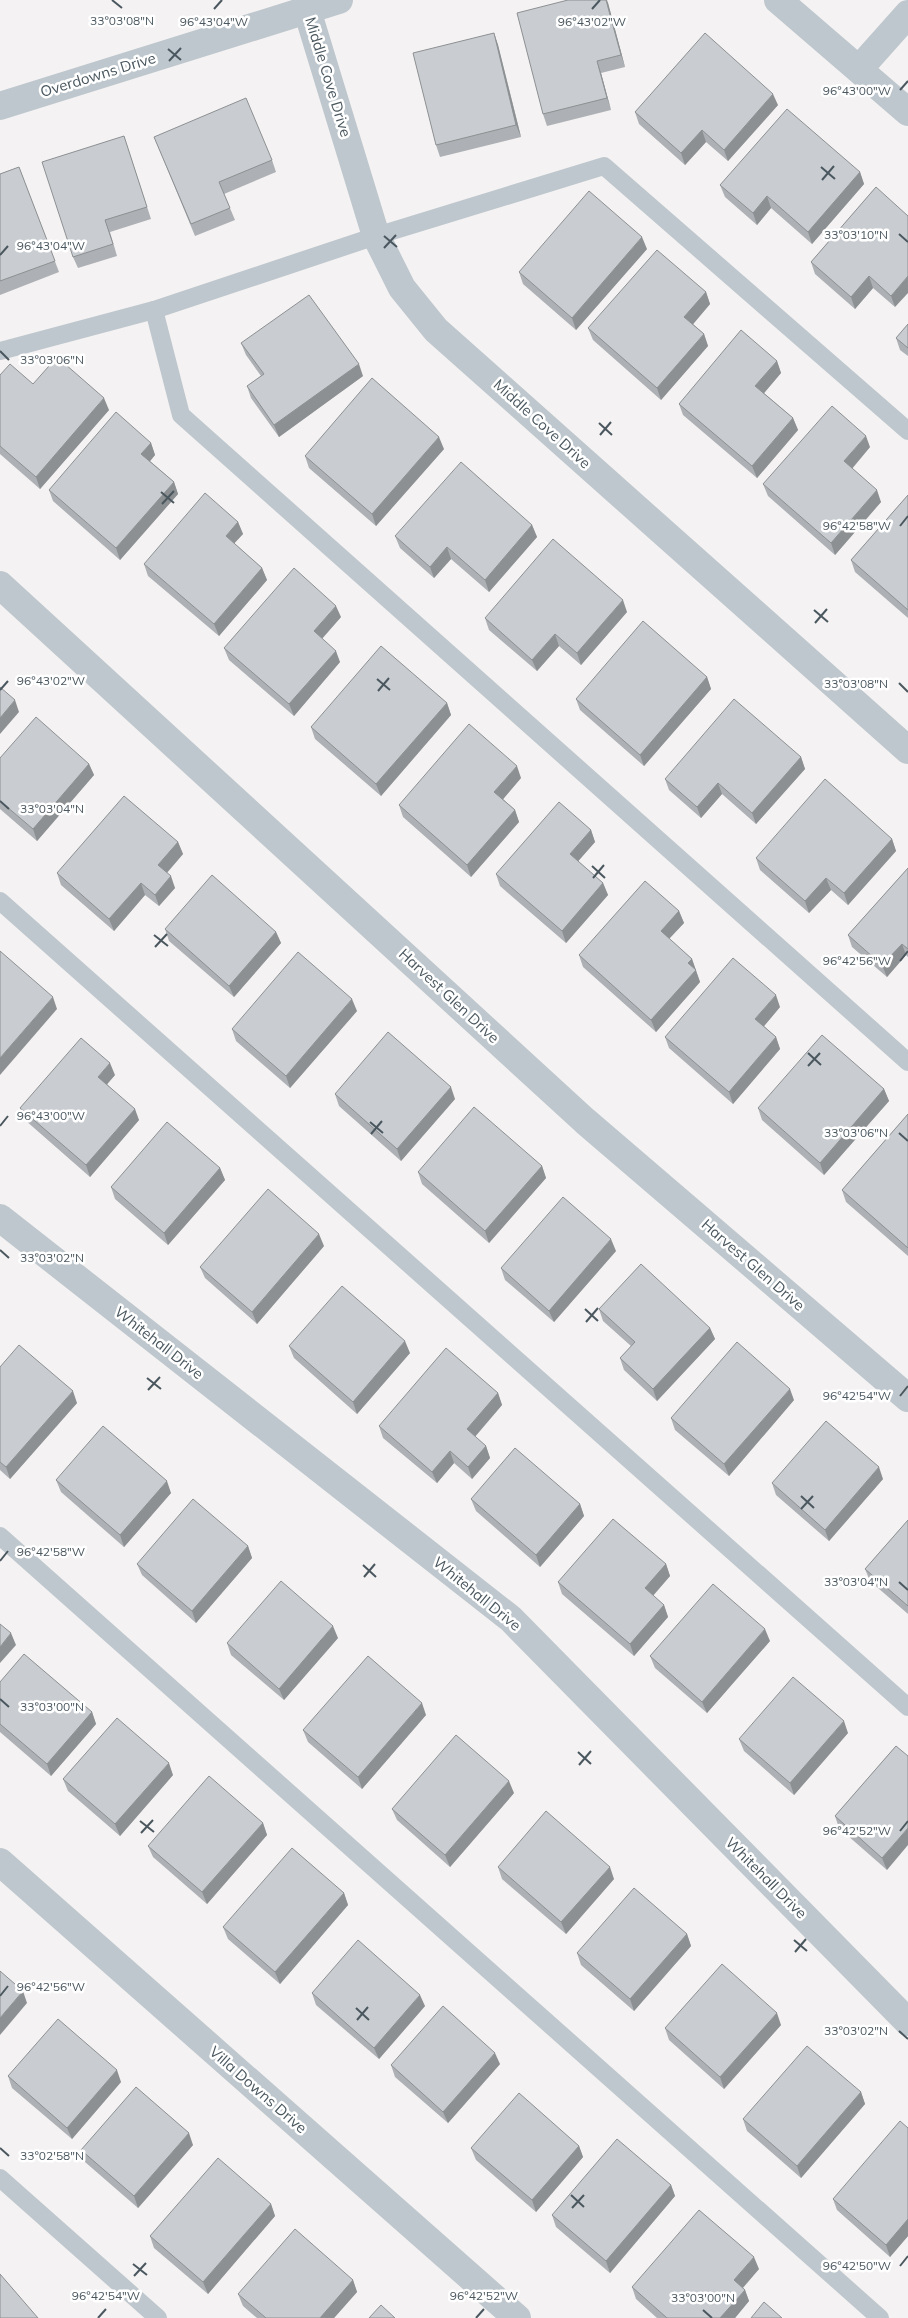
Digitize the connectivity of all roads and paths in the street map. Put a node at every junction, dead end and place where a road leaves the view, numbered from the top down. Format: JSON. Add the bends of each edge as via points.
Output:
{"nodes":[{"id":1,"x":339,"y":0,"type":"edge"},
{"id":2,"x":778,"y":0,"type":"edge"},
{"id":3,"x":307,"y":10,"type":"junction"},
{"id":4,"x":908,"y":14,"type":"edge"},
{"id":5,"x":859,"y":69,"type":"junction"},
{"id":6,"x":0,"y":106,"type":"edge"},
{"id":7,"x":908,"y":112,"type":"edge"},
{"id":8,"x":376,"y":236,"type":"junction"},
{"id":9,"x":154,"y":310,"type":"junction"},
{"id":10,"x":0,"y":351,"type":"edge"},
{"id":11,"x":908,"y":431,"type":"edge"},
{"id":12,"x":0,"y":585,"type":"edge"},
{"id":13,"x":908,"y":750,"type":"edge"},
{"id":14,"x":0,"y":901,"type":"edge"},
{"id":15,"x":908,"y":1062,"type":"edge"},
{"id":16,"x":0,"y":1218,"type":"edge"},
{"id":17,"x":908,"y":1398,"type":"edge"},
{"id":18,"x":0,"y":1536,"type":"edge"},
{"id":19,"x":908,"y":1707,"type":"edge"},
{"id":20,"x":0,"y":1862,"type":"edge"},
{"id":21,"x":908,"y":2022,"type":"edge"},
{"id":22,"x":0,"y":2178,"type":"edge"},
{"id":23,"x":158,"y":2318,"type":"edge"},
{"id":24,"x":517,"y":2318,"type":"edge"},
{"id":25,"x":880,"y":2318,"type":"edge"}],
"edges":[{"from":1,"to":3,"type":"street","name":"Overdowns Drive"},
{"from":2,"to":5,"type":"street"},
{"from":3,"to":6,"type":"street","name":"Overdowns Drive"},
{"from":3,"to":8,"type":"street","name":"Middle Cove Drive"},
{"from":4,"to":5,"type":"street"},
{"from":5,"to":7,"type":"street"},
{"from":8,"to":9,"type":"lane"},
{"from":8,"to":11,"type":"lane","via":[[604,166]]},
{"from":8,"to":13,"type":"street","name":"Middle Cove Drive","via":[[402,288],[436,330]]},
{"from":9,"to":10,"type":"lane"},
{"from":9,"to":15,"type":"lane","via":[[181,414]]},
{"from":12,"to":17,"type":"street","name":"Harvest Glen Drive","via":[[585,1121]]},
{"from":14,"to":19,"type":"lane"},
{"from":16,"to":21,"type":"street","name":"Whitehall Drive","via":[[511,1619]]},
{"from":18,"to":25,"type":"lane"},
{"from":20,"to":24,"type":"street","name":"Villa Downs Drive"},
{"from":22,"to":23,"type":"lane"}]}
